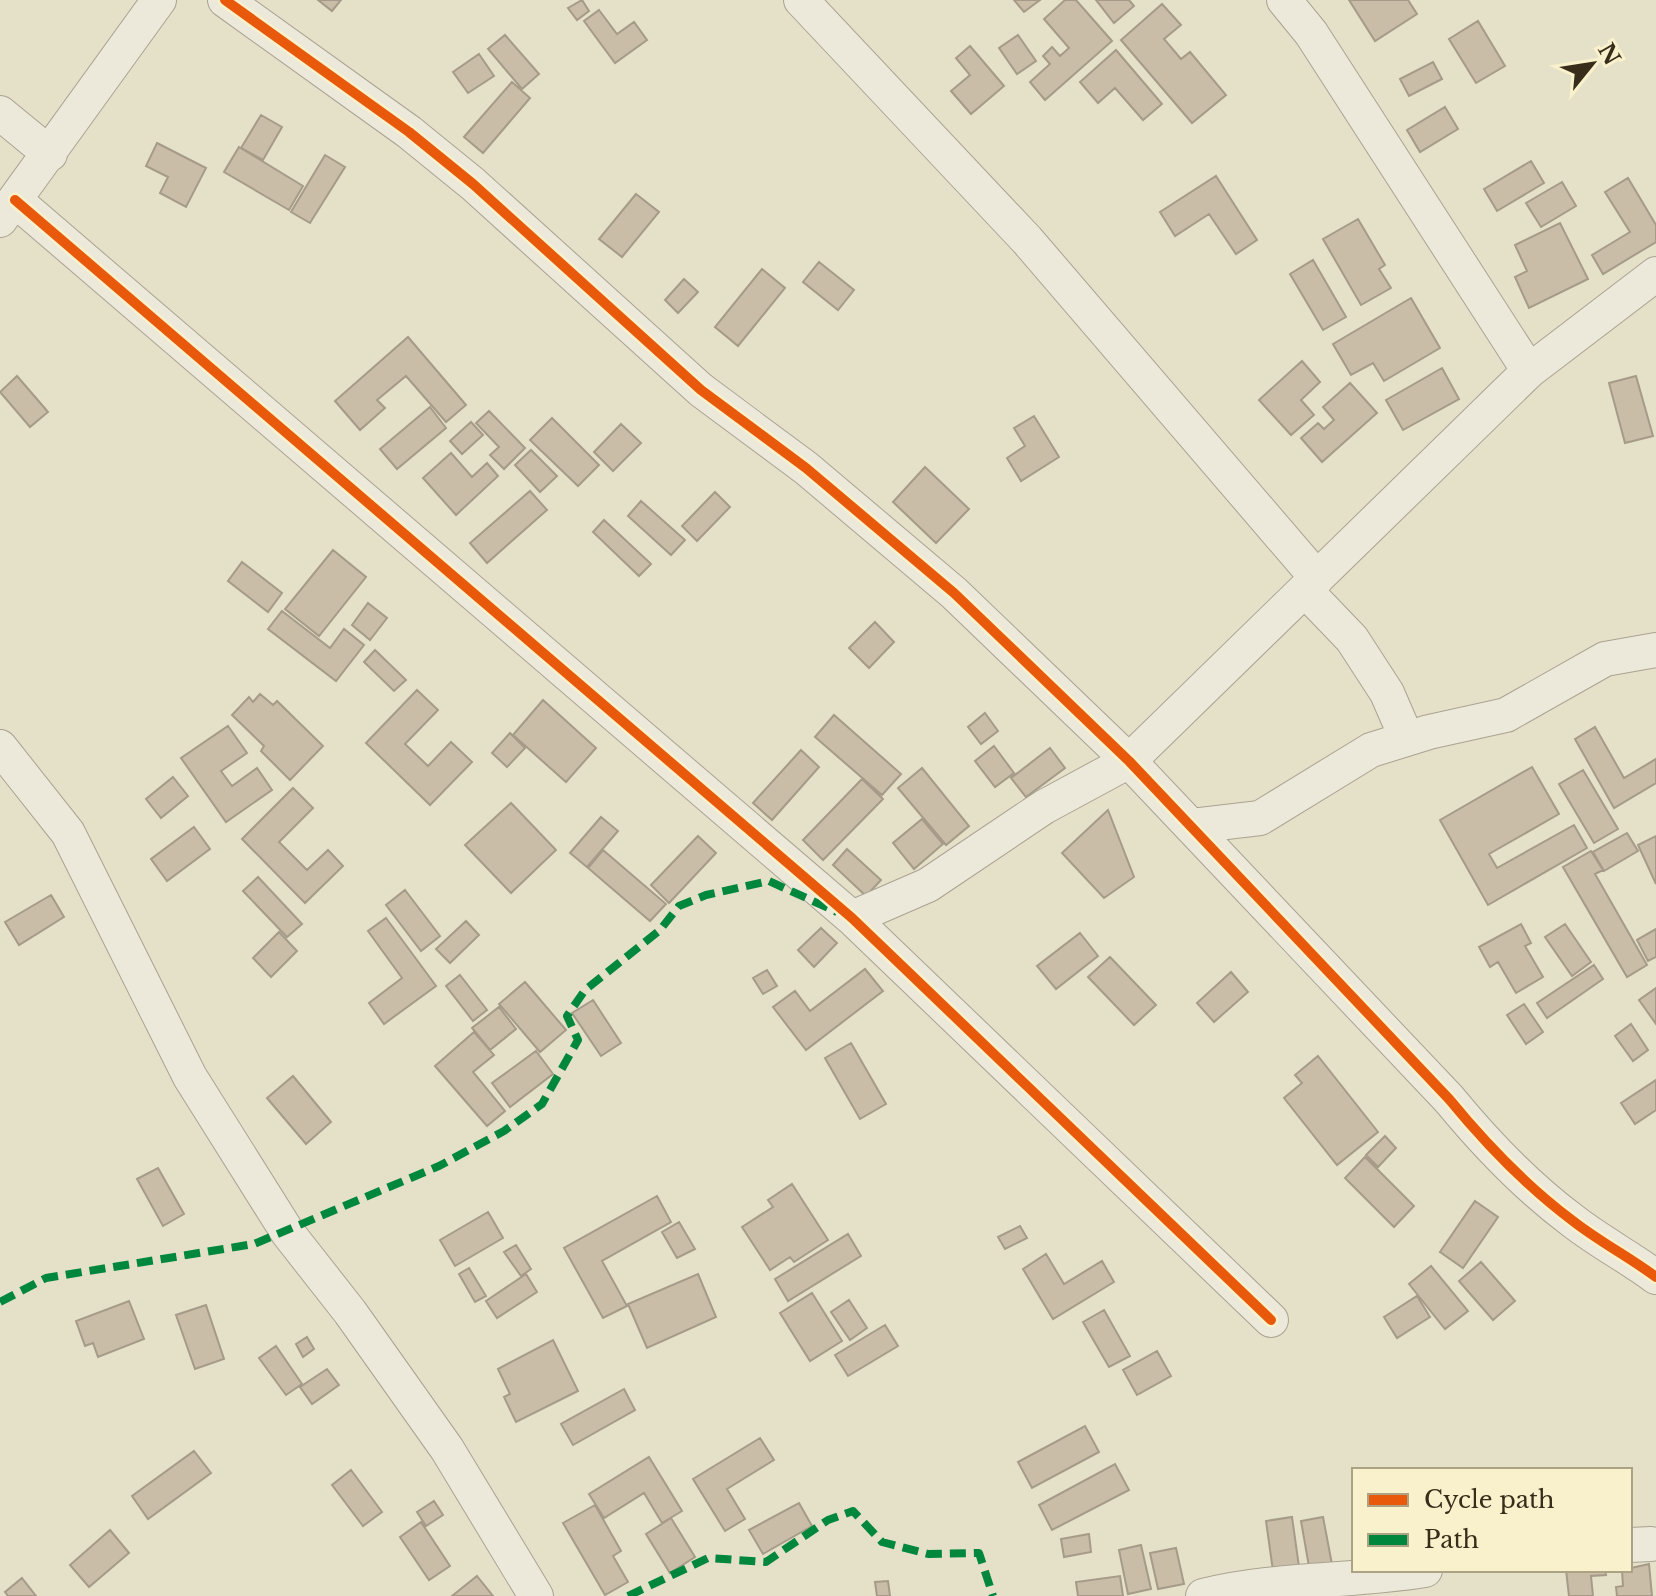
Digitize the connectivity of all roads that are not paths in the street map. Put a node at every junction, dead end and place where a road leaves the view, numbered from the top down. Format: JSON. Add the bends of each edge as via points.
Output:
{"nodes":[{"id":1,"x":159,"y":0,"type":"edge"},
{"id":2,"x":225,"y":0,"type":"edge"},
{"id":3,"x":801,"y":0,"type":"edge"},
{"id":4,"x":1284,"y":0,"type":"edge"},
{"id":5,"x":0,"y":113,"type":"edge"},
{"id":6,"x":50,"y":154,"type":"junction"},
{"id":7,"x":8,"y":210,"type":"edge"},
{"id":8,"x":1656,"y":274,"type":"edge"},
{"id":9,"x":1529,"y":371,"type":"junction"},
{"id":10,"x":1311,"y":584,"type":"junction"},
{"id":11,"x":1656,"y":650,"type":"edge"},
{"id":12,"x":1407,"y":739,"type":"junction"},
{"id":13,"x":0,"y":747,"type":"edge"},
{"id":14,"x":1129,"y":761,"type":"junction"},
{"id":15,"x":1192,"y":826,"type":"junction"},
{"id":16,"x":852,"y":918,"type":"junction"},
{"id":17,"x":1656,"y":1277,"type":"edge"},
{"id":18,"x":1271,"y":1320,"type":"dead end"},
{"id":19,"x":1413,"y":1572,"type":"edge"},
{"id":20,"x":536,"y":1596,"type":"edge"},
{"id":21,"x":1203,"y":1596,"type":"edge"}],
"edges":[{"from":1,"to":6,"type":"street"},
{"from":2,"to":14,"type":"street","via":[[473,184],[701,390],[806,468],[954,593]]},
{"from":3,"to":10,"type":"street","via":[[1027,240]]},
{"from":4,"to":9,"type":"street","via":[[1311,33]]},
{"from":5,"to":6,"type":"street"},
{"from":6,"to":7,"type":"street"},
{"from":7,"to":16,"type":"street"},
{"from":8,"to":9,"type":"street"},
{"from":9,"to":10,"type":"street"},
{"from":10,"to":12,"type":"street","via":[[1387,693]]},
{"from":10,"to":14,"type":"street"},
{"from":11,"to":12,"type":"street","via":[[1605,659],[1506,715]]},
{"from":12,"to":15,"type":"street","via":[[1371,750],[1260,818]]},
{"from":13,"to":20,"type":"street","via":[[68,833],[190,1077],[288,1233],[447,1449]]},
{"from":14,"to":15,"type":"street"},
{"from":14,"to":16,"type":"street","via":[[1044,807],[928,885]]},
{"from":15,"to":17,"type":"street","via":[[1495,1152],[1574,1222]]},
{"from":16,"to":18,"type":"street"},
{"from":19,"to":21,"type":"street","via":[[1238,1587]]}]}
